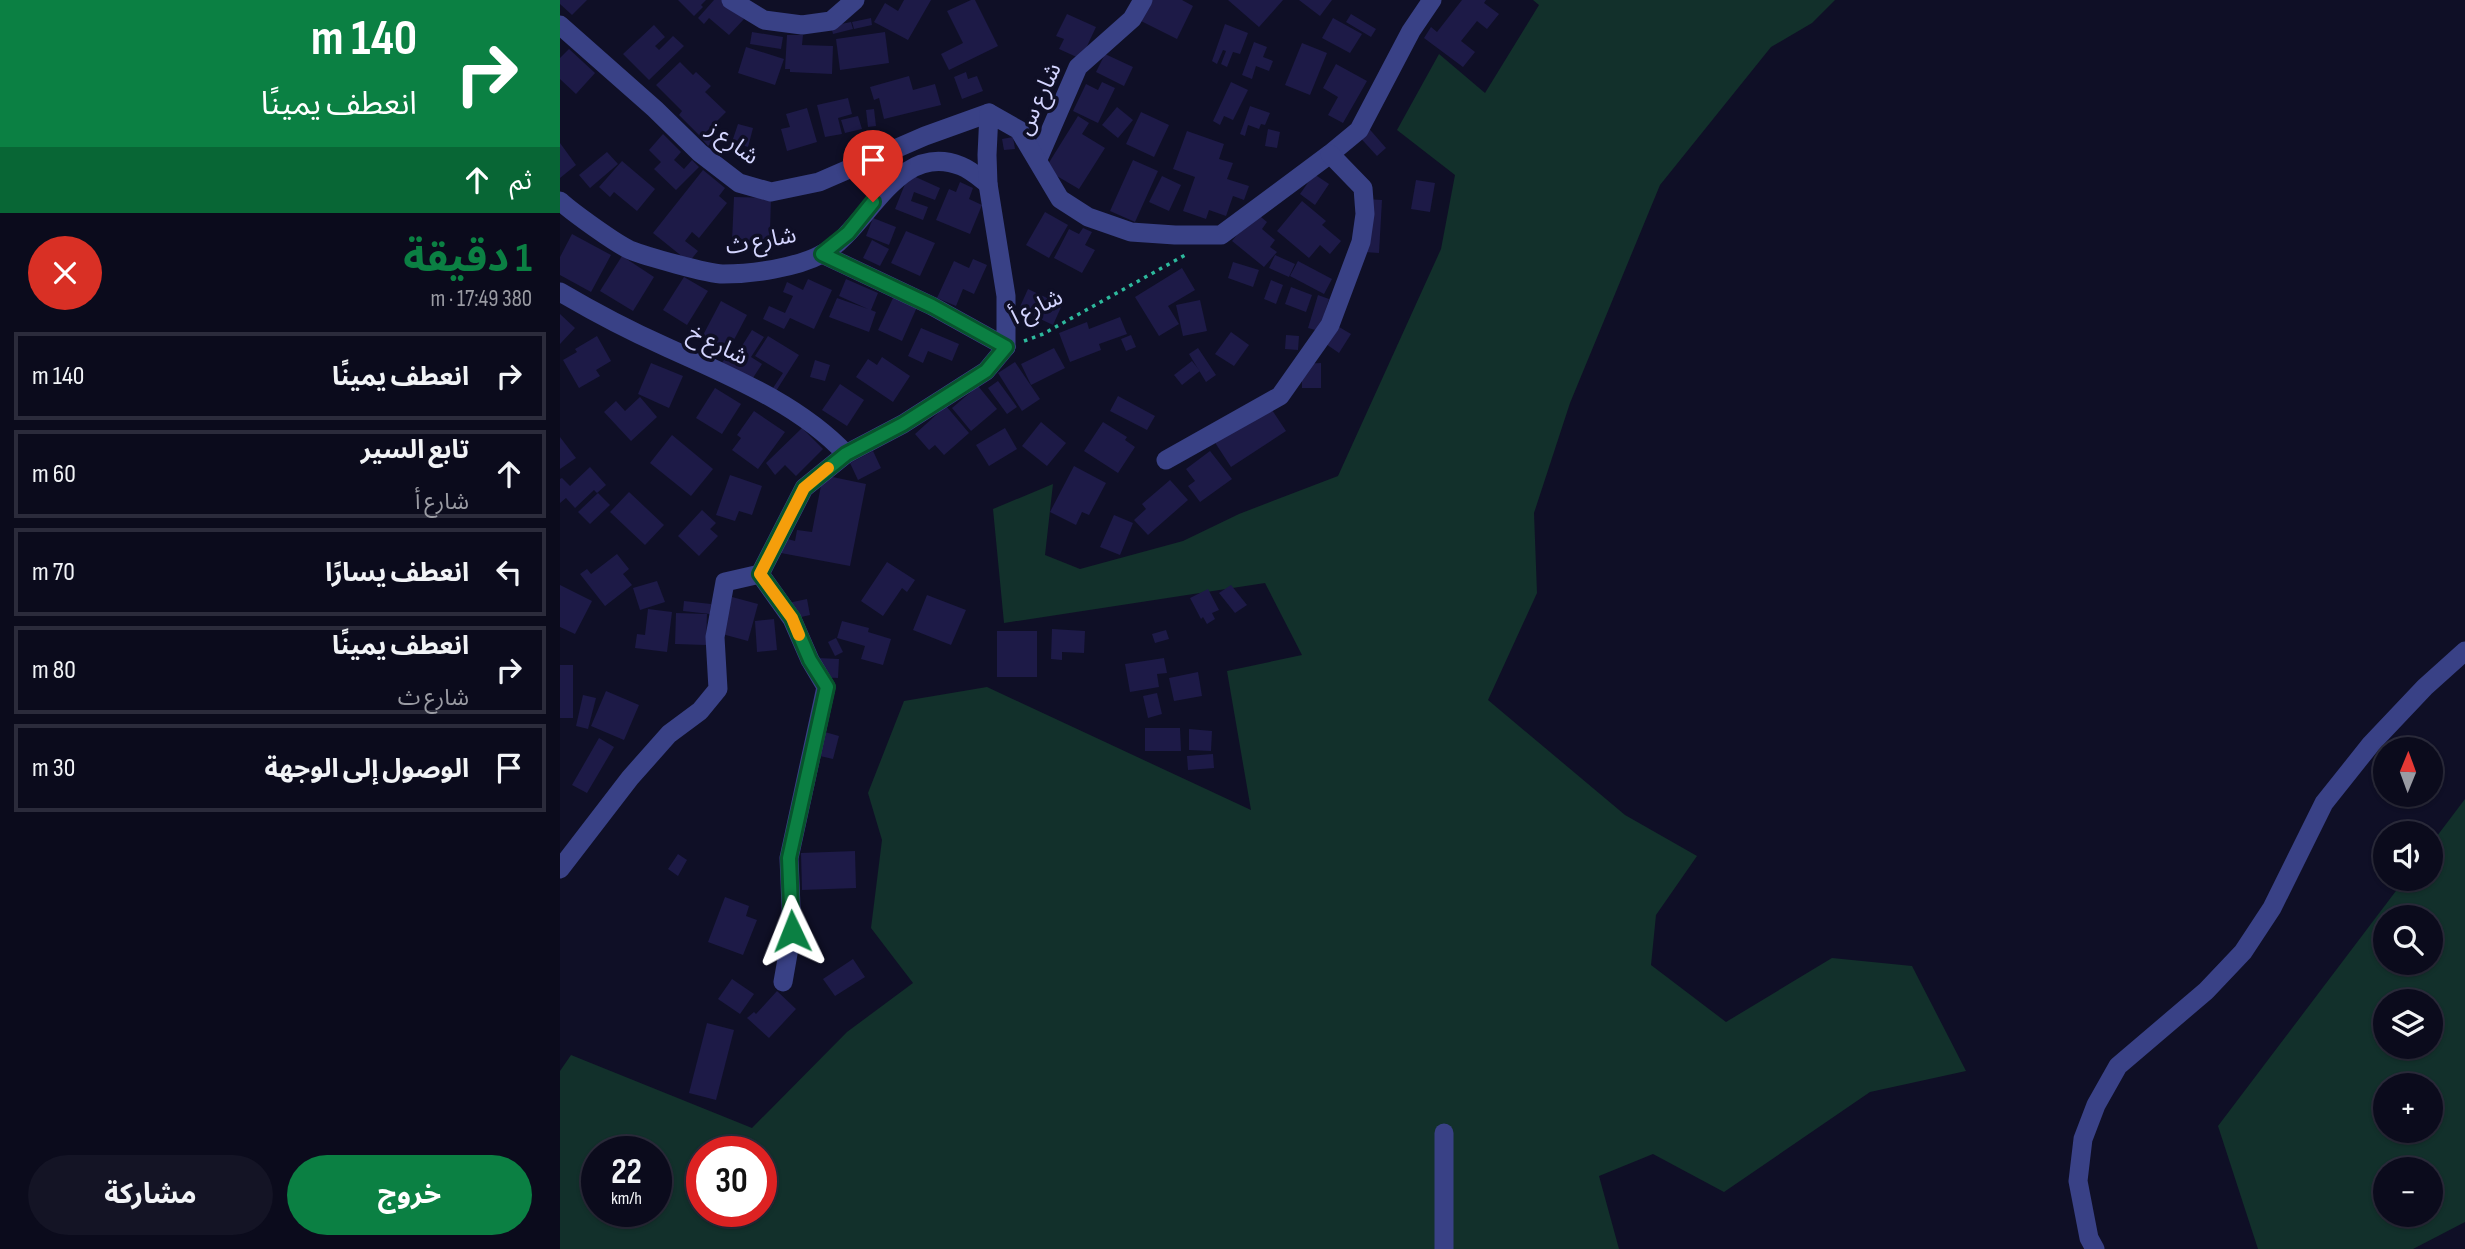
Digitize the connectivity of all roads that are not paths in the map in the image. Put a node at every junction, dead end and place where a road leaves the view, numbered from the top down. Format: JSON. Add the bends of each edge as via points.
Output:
{"nodes":[{"id":1,"x":731,"y":0,"type":"edge"},
{"id":2,"x":855,"y":0,"type":"edge"},
{"id":3,"x":1143,"y":0,"type":"edge"},
{"id":4,"x":1432,"y":0,"type":"edge"},
{"id":5,"x":560,"y":25,"type":"edge"},
{"id":6,"x":989,"y":113,"type":"junction"},
{"id":7,"x":1330,"y":154,"type":"junction"},
{"id":8,"x":1038,"y":159,"type":"junction"},
{"id":9,"x":988,"y":184,"type":"junction"},
{"id":10,"x":560,"y":201,"type":"edge"},
{"id":11,"x":822,"y":254,"type":"junction"},
{"id":12,"x":560,"y":292,"type":"edge"},
{"id":13,"x":1006,"y":347,"type":"junction"},
{"id":14,"x":846,"y":454,"type":"junction"},
{"id":15,"x":1166,"y":460,"type":"dead end"},
{"id":16,"x":760,"y":574,"type":"junction"},
{"id":17,"x":2465,"y":652,"type":"edge"},
{"id":18,"x":560,"y":869,"type":"edge"},
{"id":19,"x":783,"y":982,"type":"dead end"},
{"id":20,"x":1444,"y":1133,"type":"dead end"},
{"id":21,"x":1444,"y":1249,"type":"edge"},
{"id":22,"x":2095,"y":1249,"type":"edge"}],
"edges":[{"from":1,"to":2,"type":"street","via":[[764,20],[802,25],[831,21]]},
{"from":3,"to":8,"type":"street","name":"شارع ﺱ","via":[[1132,19],[1078,67]]},
{"from":4,"to":7,"type":"street","via":[[1359,130]]},
{"from":5,"to":6,"type":"street","name":"شارع ﺯ","via":[[700,153],[739,183],[771,192],[819,183]]},
{"from":6,"to":8,"type":"street","via":[[1019,130]]},
{"from":6,"to":9,"type":"street"},
{"from":7,"to":8,"type":"street","via":[[1221,235],[1131,232],[1088,218],[1060,200]]},
{"from":7,"to":15,"type":"street","via":[[1363,188],[1365,214],[1361,242],[1330,325],[1280,396]]},
{"from":9,"to":11,"type":"street","name":"شارع ث","via":[[952,163],[915,167],[886,187],[848,233]]},
{"from":9,"to":13,"type":"street","via":[[1006,296]]},
{"from":10,"to":11,"type":"street","name":"شارع ث","via":[[629,249],[720,274],[784,267]]},
{"from":11,"to":13,"type":"street"},
{"from":12,"to":14,"type":"street","name":"شارع خ","via":[[785,406],[826,432]]},
{"from":13,"to":14,"type":"street","name":"شارع أ","via":[[986,371]]},
{"from":14,"to":16,"type":"street","name":"شارع أ","via":[[804,488]]},
{"from":16,"to":18,"type":"street","via":[[725,582],[715,637],[718,689],[630,778]]},
{"from":16,"to":19,"type":"street","via":[[792,618],[827,687],[789,858],[792,931]]},
{"from":17,"to":22,"type":"street","via":[[2389,725],[2324,803],[2272,908],[2243,952],[2206,992],[2118,1066],[2083,1139],[2078,1181]]},
{"from":20,"to":21,"type":"street"}]}
